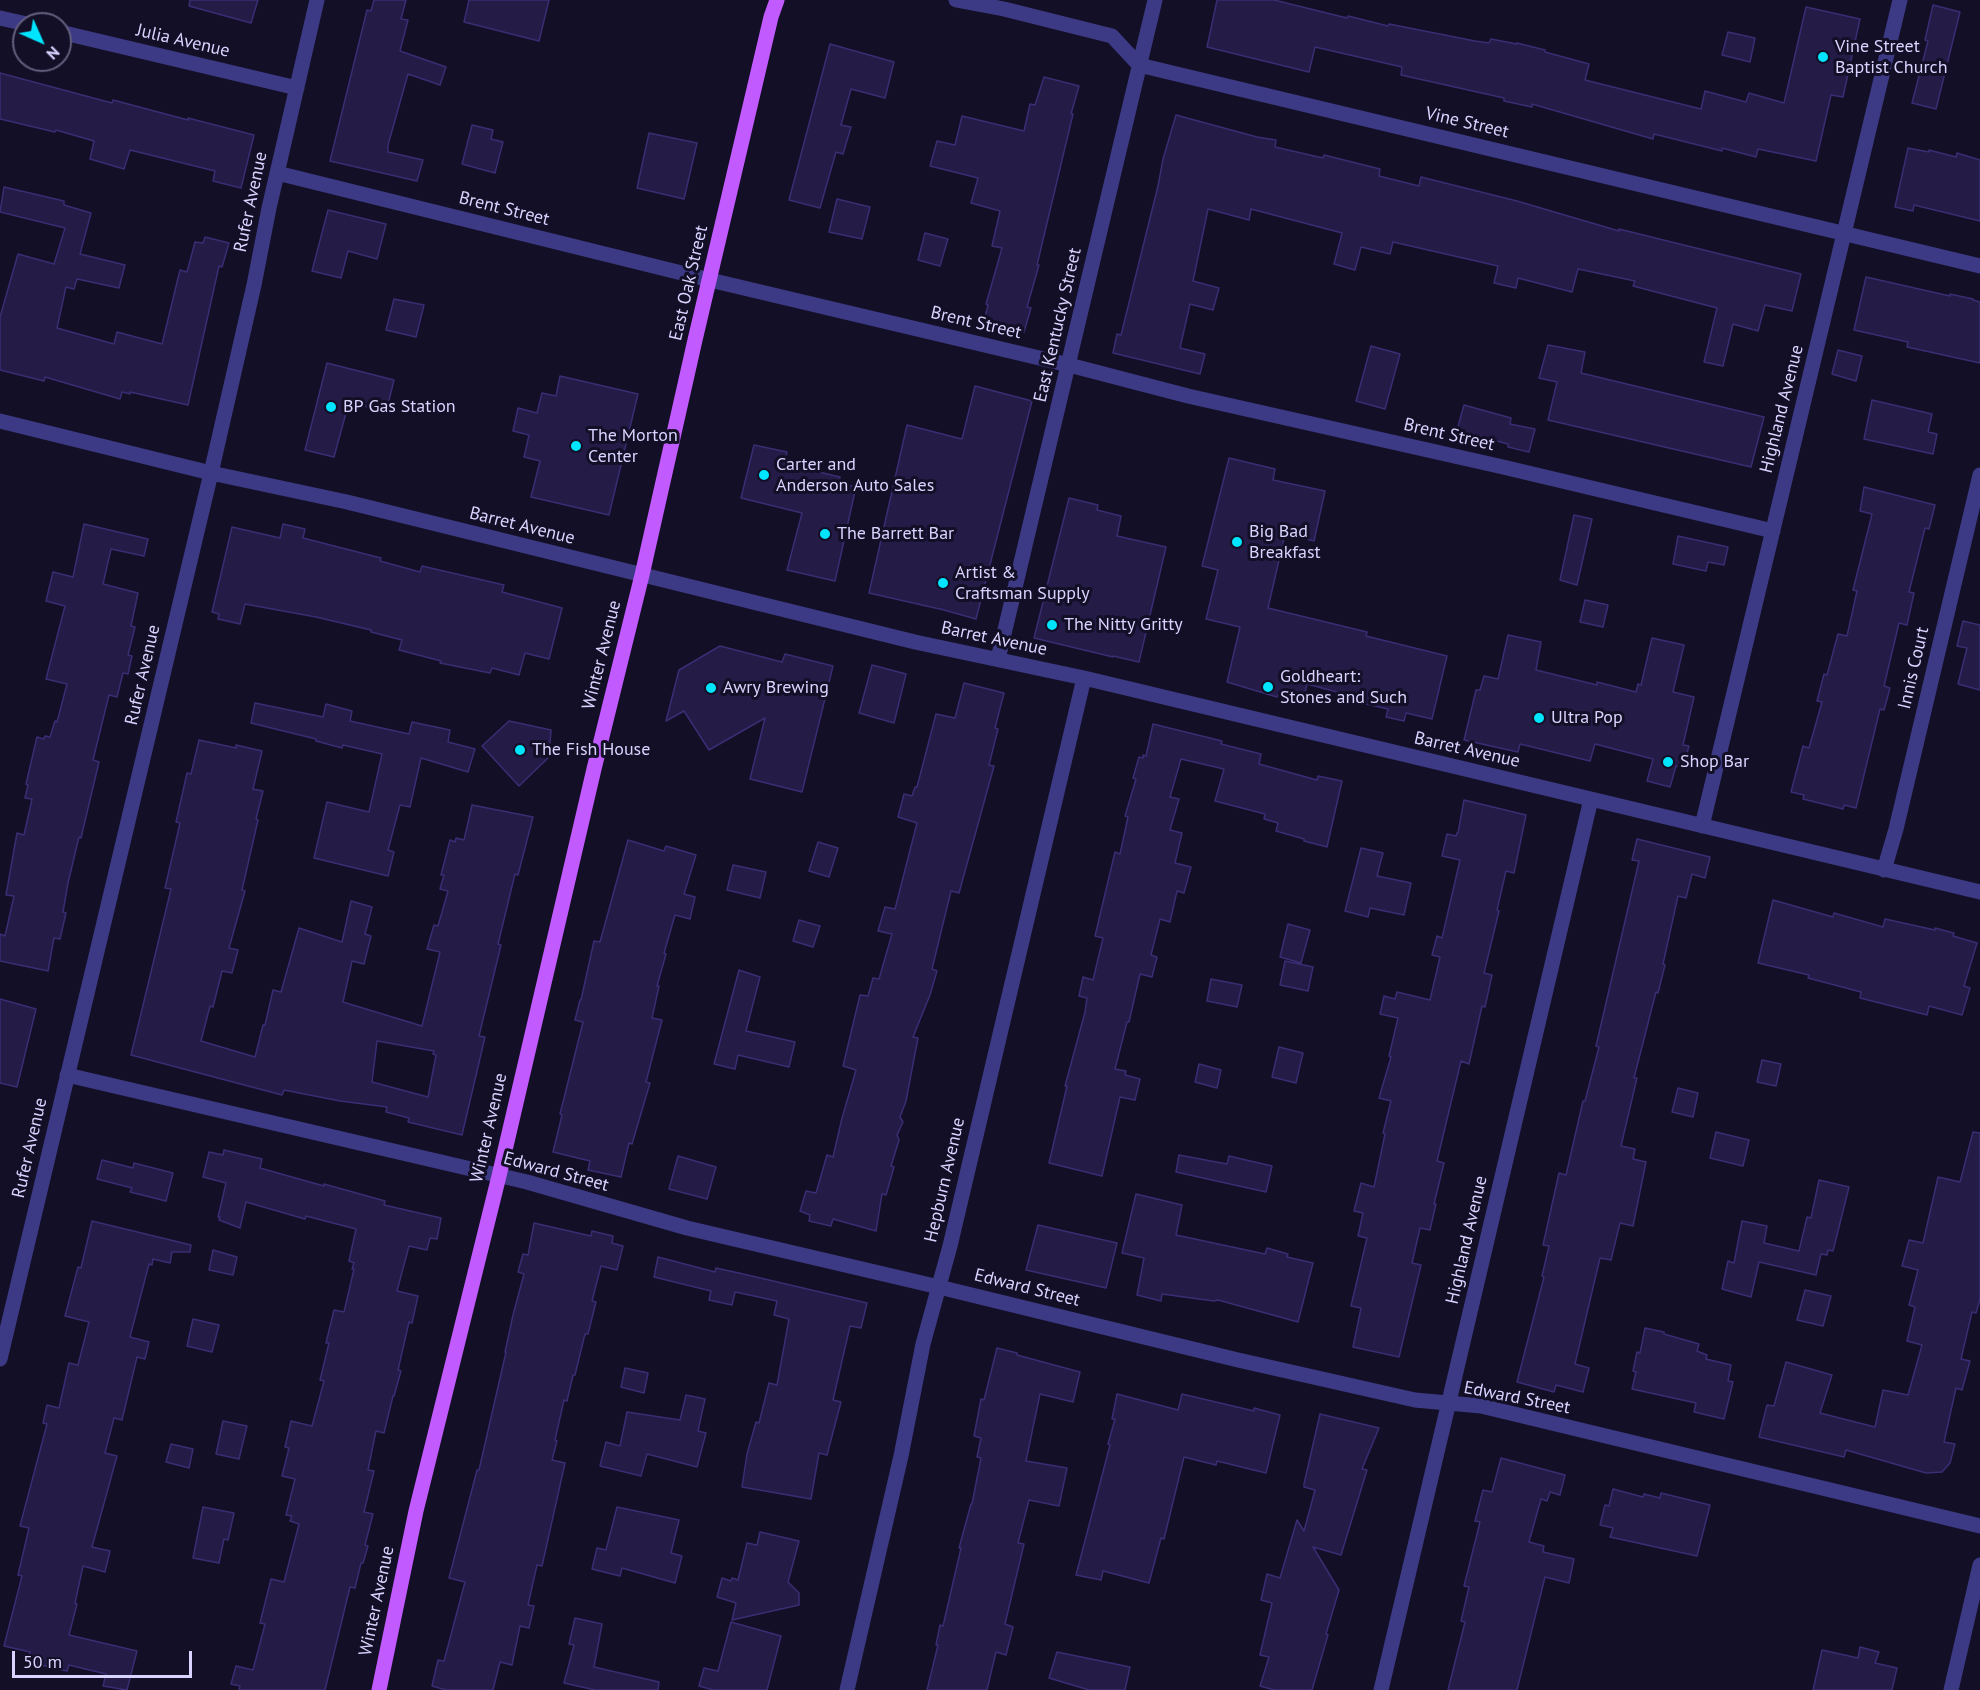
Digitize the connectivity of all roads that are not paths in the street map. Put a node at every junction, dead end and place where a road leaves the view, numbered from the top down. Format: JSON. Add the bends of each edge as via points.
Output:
{"nodes":[{"id":1,"x":317,"y":0,"type":"edge"},
{"id":2,"x":777,"y":0,"type":"edge"},
{"id":3,"x":956,"y":0,"type":"edge"},
{"id":4,"x":1155,"y":0,"type":"edge"},
{"id":5,"x":1900,"y":0,"type":"edge"},
{"id":6,"x":72,"y":35,"type":"edge"},
{"id":7,"x":1139,"y":65,"type":"junction"},
{"id":8,"x":297,"y":88,"type":"junction"},
{"id":9,"x":277,"y":173,"type":"junction"},
{"id":10,"x":1845,"y":233,"type":"junction"},
{"id":11,"x":1980,"y":266,"type":"edge"},
{"id":12,"x":710,"y":280,"type":"junction"},
{"id":13,"x":1069,"y":365,"type":"junction"},
{"id":14,"x":0,"y":421,"type":"edge"},
{"id":15,"x":211,"y":472,"type":"junction"},
{"id":16,"x":1980,"y":475,"type":"edge"},
{"id":17,"x":1773,"y":531,"type":"junction"},
{"id":18,"x":642,"y":575,"type":"junction"},
{"id":19,"x":998,"y":659,"type":"junction"},
{"id":20,"x":1084,"y":678,"type":"junction"},
{"id":21,"x":1591,"y":800,"type":"junction"},
{"id":22,"x":1702,"y":826,"type":"junction"},
{"id":23,"x":1884,"y":870,"type":"junction"},
{"id":24,"x":1980,"y":892,"type":"edge"},
{"id":25,"x":67,"y":1075,"type":"junction"},
{"id":26,"x":499,"y":1176,"type":"junction"},
{"id":27,"x":939,"y":1287,"type":"junction"},
{"id":28,"x":0,"y":1359,"type":"edge"},
{"id":29,"x":1449,"y":1404,"type":"junction"},
{"id":30,"x":1980,"y":1526,"type":"edge"},
{"id":31,"x":1980,"y":1565,"type":"edge"},
{"id":32,"x":378,"y":1690,"type":"edge"},
{"id":33,"x":847,"y":1690,"type":"edge"},
{"id":34,"x":1382,"y":1690,"type":"edge"},
{"id":35,"x":1951,"y":1690,"type":"edge"}],
"edges":[{"from":1,"to":8,"type":"street","name":"Rufer Avenue"},
{"from":2,"to":12,"type":"main road","name":"East Oak Street"},
{"from":3,"to":7,"type":"street","via":[[1112,36]]},
{"from":4,"to":7,"type":"street","name":"East Kentucky Street"},
{"from":5,"to":10,"type":"street","name":"Highland Avenue"},
{"from":6,"to":8,"type":"street","name":"Julia Avenue"},
{"from":7,"to":10,"type":"street","name":"Vine Street"},
{"from":7,"to":13,"type":"street","name":"East Kentucky Street"},
{"from":8,"to":9,"type":"street","name":"Rufer Avenue"},
{"from":9,"to":12,"type":"street","name":"Brent Street"},
{"from":9,"to":15,"type":"street","name":"Rufer Avenue"},
{"from":10,"to":11,"type":"street","name":"Vine Street"},
{"from":10,"to":17,"type":"street","name":"Highland Avenue"},
{"from":12,"to":13,"type":"street","name":"Brent Street"},
{"from":12,"to":18,"type":"main road","name":"East Oak Street"},
{"from":13,"to":17,"type":"street","name":"Brent Street"},
{"from":13,"to":19,"type":"street","name":"East Kentucky Street"},
{"from":14,"to":15,"type":"street","name":"Barret Avenue"},
{"from":15,"to":18,"type":"street","name":"Barret Avenue"},
{"from":15,"to":25,"type":"street","name":"Rufer Avenue"},
{"from":16,"to":23,"type":"street","name":"Innis Court"},
{"from":17,"to":22,"type":"street","name":"Highland Avenue"},
{"from":18,"to":19,"type":"street","name":"Barret Avenue"},
{"from":18,"to":26,"type":"main road","name":"Winter Avenue"},
{"from":19,"to":20,"type":"street","name":"Barret Avenue"},
{"from":20,"to":21,"type":"street","name":"Barret Avenue"},
{"from":20,"to":27,"type":"street","name":"Hepburn Avenue"},
{"from":21,"to":22,"type":"street","name":"Barret Avenue"},
{"from":21,"to":29,"type":"street","name":"Highland Avenue"},
{"from":22,"to":23,"type":"street","name":"Barret Avenue"},
{"from":23,"to":24,"type":"street","name":"Barret Avenue"},
{"from":25,"to":26,"type":"street","name":"Edward Street"},
{"from":25,"to":28,"type":"street","name":"Rufer Avenue"},
{"from":26,"to":27,"type":"street","name":"Edward Street","via":[[687,1228]]},
{"from":26,"to":32,"type":"main road","name":"Winter Avenue","via":[[416,1511]]},
{"from":27,"to":29,"type":"street","name":"Edward Street","via":[[1238,1360],[1415,1400]]},
{"from":27,"to":33,"type":"street","name":"Hepburn Avenue"},
{"from":29,"to":30,"type":"street","name":"Edward Street","via":[[1481,1406]]},
{"from":29,"to":34,"type":"street","name":"Highland Avenue"},
{"from":31,"to":35,"type":"street"}]}
